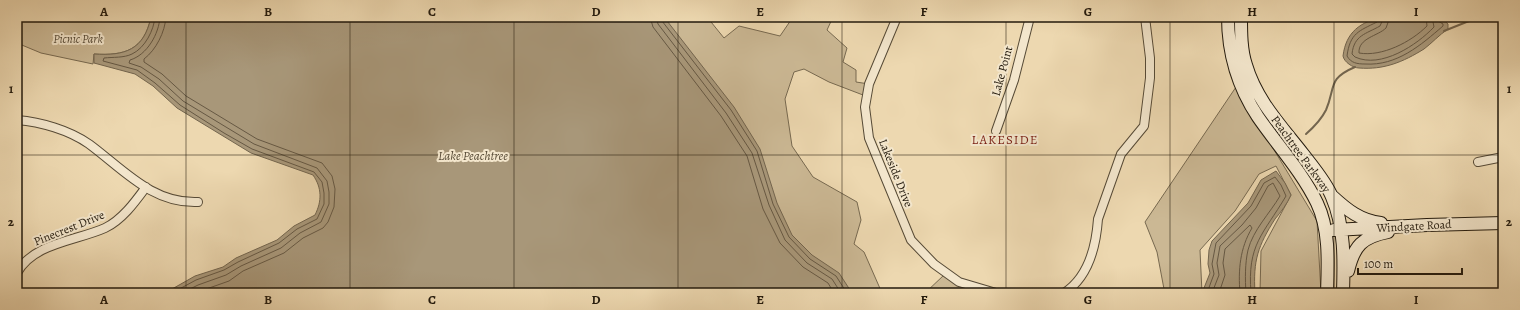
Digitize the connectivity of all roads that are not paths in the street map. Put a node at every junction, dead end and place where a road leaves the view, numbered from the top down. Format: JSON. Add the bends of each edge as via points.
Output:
{"nodes":[{"id":1,"x":897,"y":17,"type":"edge"},
{"id":2,"x":1030,"y":17,"type":"edge"},
{"id":3,"x":1145,"y":17,"type":"edge"},
{"id":4,"x":1228,"y":17,"type":"edge"},
{"id":5,"x":1241,"y":17,"type":"edge"},
{"id":6,"x":17,"y":120,"type":"edge"},
{"id":7,"x":996,"y":131,"type":"dead end"},
{"id":8,"x":1503,"y":157,"type":"edge"},
{"id":9,"x":1478,"y":162,"type":"dead end"},
{"id":10,"x":146,"y":187,"type":"junction"},
{"id":11,"x":1332,"y":196,"type":"junction"},
{"id":12,"x":198,"y":202,"type":"dead end"},
{"id":13,"x":1503,"y":223,"type":"edge"},
{"id":14,"x":1427,"y":225,"type":"junction"},
{"id":15,"x":1341,"y":230,"type":"junction"},
{"id":16,"x":1325,"y":232,"type":"junction"},
{"id":17,"x":17,"y":273,"type":"edge"},
{"id":18,"x":996,"y":293,"type":"edge"},
{"id":19,"x":1064,"y":293,"type":"edge"},
{"id":20,"x":1327,"y":293,"type":"edge"},
{"id":21,"x":1343,"y":293,"type":"edge"}],
"edges":[{"from":1,"to":18,"type":"street","name":"Lakeside Drive","via":[[869,84],[865,107],[869,138],[911,240],[934,264],[959,282]]},
{"from":2,"to":7,"type":"street","name":"Lake Point","via":[[1014,80]]},
{"from":3,"to":19,"type":"street","via":[[1150,78],[1144,126],[1121,154],[1098,219],[1089,264],[1073,287]]},
{"from":4,"to":16,"type":"main road","name":"Peachtree Parkway","via":[[1231,56],[1240,81],[1259,118],[1306,184],[1317,204]]},
{"from":5,"to":11,"type":"main road","name":"Peachtree Parkway","via":[[1246,65],[1258,94]]},
{"from":6,"to":10,"type":"street","via":[[51,126],[88,144]]},
{"from":8,"to":9,"type":"street"},
{"from":10,"to":12,"type":"street","via":[[182,202]]},
{"from":10,"to":17,"type":"street","name":"Pinecrest Drive","via":[[116,221],[105,228],[35,254]]},
{"from":11,"to":14,"type":"main road","via":[[1350,212],[1371,222]]},
{"from":11,"to":15,"type":"main road","name":"Peachtree Parkway"},
{"from":13,"to":14,"type":"main road","name":"Windgate Road"},
{"from":14,"to":15,"type":"main road","name":"Windgate Road"},
{"from":14,"to":21,"type":"main road","via":[[1376,234],[1363,241],[1356,247],[1351,258]]},
{"from":15,"to":16,"type":"main road","name":"Windgate Road"},
{"from":15,"to":21,"type":"main road","name":"Peachtree Parkway"},
{"from":16,"to":20,"type":"main road","name":"Peachtree Parkway"}]}
